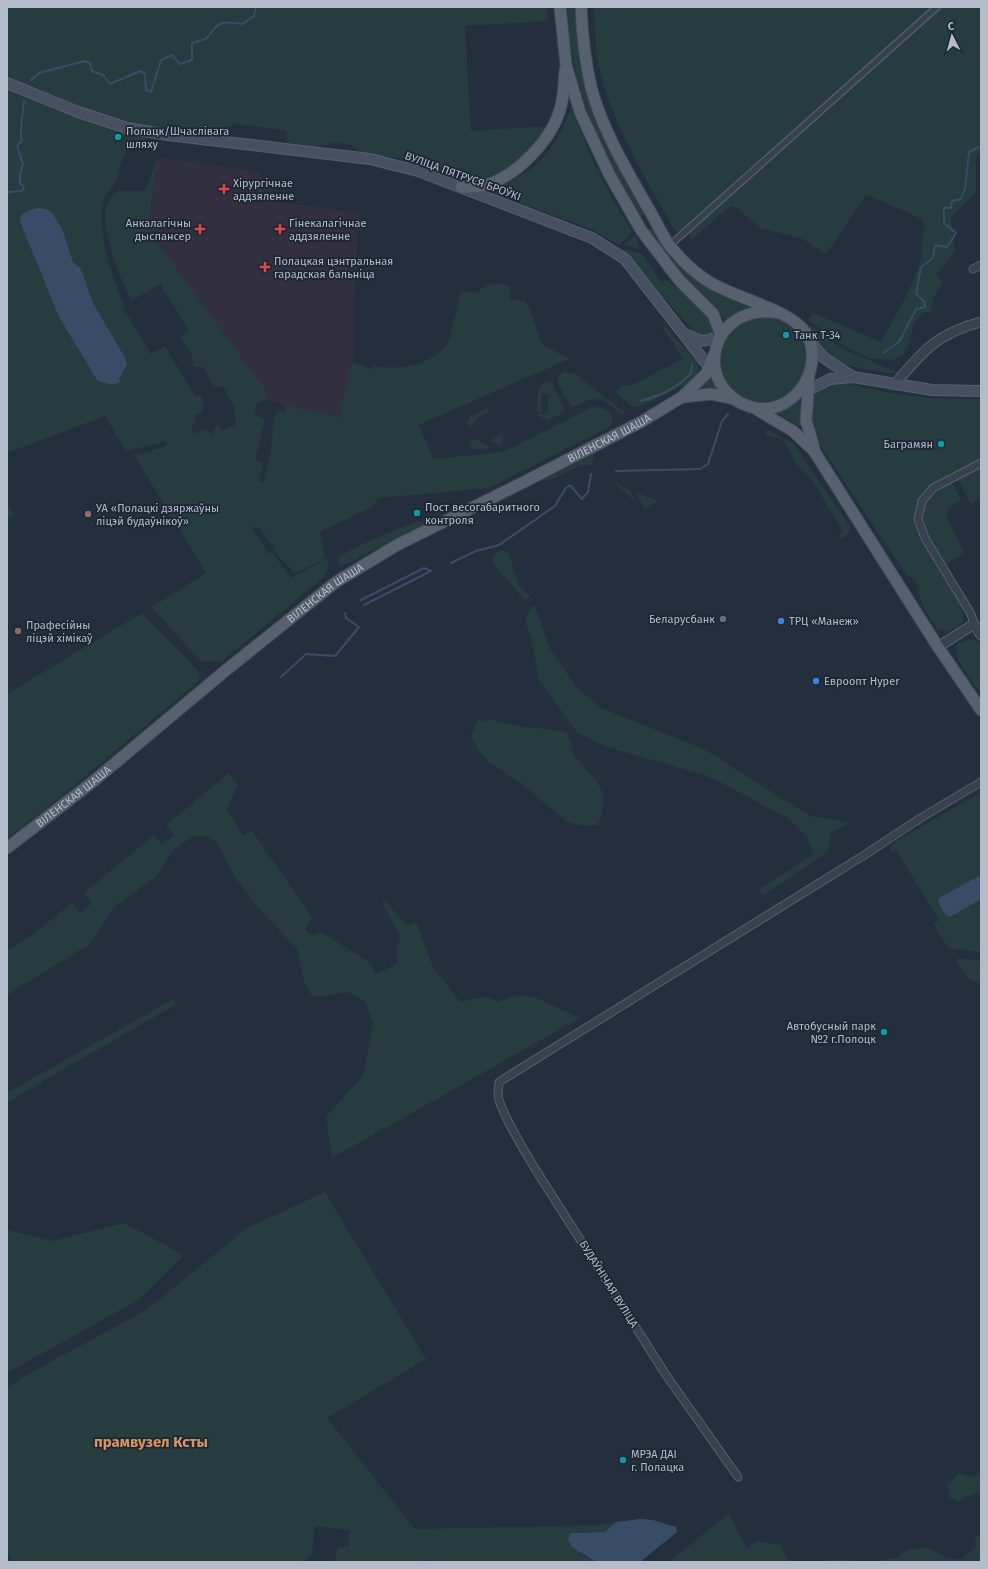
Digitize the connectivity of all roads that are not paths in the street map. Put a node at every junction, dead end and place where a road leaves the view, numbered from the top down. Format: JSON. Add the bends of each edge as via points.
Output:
{"nodes":[{"id":1,"x":560,"y":7,"type":"edge"},
{"id":2,"x":581,"y":7,"type":"edge"},
{"id":3,"x":937,"y":7,"type":"edge"},
{"id":4,"x":566,"y":65,"type":"junction"},
{"id":5,"x":7,"y":82,"type":"edge"},
{"id":6,"x":461,"y":187,"type":"junction"},
{"id":7,"x":669,"y":246,"type":"junction"},
{"id":8,"x":981,"y":266,"type":"edge"},
{"id":9,"x":973,"y":269,"type":"dead end"},
{"id":10,"x":780,"y":313,"type":"junction"},
{"id":11,"x":981,"y":322,"type":"edge"},
{"id":12,"x":684,"y":333,"type":"junction"},
{"id":13,"x":721,"y":335,"type":"junction"},
{"id":14,"x":810,"y":342,"type":"junction"},
{"id":15,"x":714,"y":355,"type":"junction"},
{"id":16,"x":709,"y":367,"type":"junction"},
{"id":17,"x":809,"y":376,"type":"junction"},
{"id":18,"x":853,"y":376,"type":"junction"},
{"id":19,"x":718,"y":378,"type":"junction"},
{"id":20,"x":894,"y":385,"type":"junction"},
{"id":21,"x":808,"y":390,"type":"junction"},
{"id":22,"x":981,"y":391,"type":"edge"},
{"id":23,"x":794,"y":396,"type":"junction"},
{"id":24,"x":682,"y":397,"type":"junction"},
{"id":25,"x":736,"y":399,"type":"junction"},
{"id":26,"x":752,"y":407,"type":"junction"},
{"id":27,"x":814,"y":451,"type":"junction"},
{"id":28,"x":981,"y":463,"type":"edge"},
{"id":29,"x":974,"y":624,"type":"junction"},
{"id":30,"x":981,"y":635,"type":"edge"},
{"id":31,"x":938,"y":647,"type":"junction"},
{"id":32,"x":981,"y":710,"type":"edge"},
{"id":33,"x":981,"y":782,"type":"edge"},
{"id":34,"x":7,"y":848,"type":"edge"},
{"id":35,"x":738,"y":1477,"type":"dead end"}],
"edges":[{"from":1,"to":4,"type":"main road"},
{"from":2,"to":7,"type":"main road","via":[[583,47],[592,88],[604,123]]},
{"from":3,"to":7,"type":"street"},
{"from":4,"to":6,"type":"main road","via":[[561,107],[552,129],[539,148],[500,179],[482,186]]},
{"from":4,"to":13,"type":"main road","via":[[580,112],[609,174],[641,230],[679,280],[712,314]]},
{"from":5,"to":6,"type":"main road","name":"ВУЛІЦА ПЯТРУСЯ БРОЎКІ","via":[[42,98],[127,128],[168,136],[370,160],[418,171]]},
{"from":6,"to":12,"type":"main road","name":"ВУЛІЦА ПЯТРУСЯ БРОЎКІ","via":[[592,238],[616,252],[625,259]]},
{"from":7,"to":10,"type":"main road","via":[[710,283]]},
{"from":8,"to":9,"type":"street"},
{"from":10,"to":13,"type":"main road","via":[[756,311],[746,314],[728,326]]},
{"from":10,"to":14,"type":"main road","via":[[799,325]]},
{"from":11,"to":20,"type":"street","via":[[949,332],[934,341]]},
{"from":12,"to":13,"type":"main road","via":[[705,342]]},
{"from":12,"to":16,"type":"main road","name":"ВУЛІЦА ПЯТРУСЯ БРОЎКІ"},
{"from":13,"to":15,"type":"main road"},
{"from":14,"to":17,"type":"main road","via":[[812,356]]},
{"from":14,"to":18,"type":"main road","via":[[824,358]]},
{"from":15,"to":16,"type":"main road","name":"ВІЛЕНСКАЯ ШАША"},
{"from":15,"to":19,"type":"main road"},
{"from":16,"to":19,"type":"main road","name":"ВУЛІЦА ПЯТРУСЯ БРОЎКІ"},
{"from":16,"to":24,"type":"main road","name":"ВІЛЕНСКАЯ ШАША","via":[[699,383]]},
{"from":17,"to":21,"type":"main road"},
{"from":17,"to":23,"type":"main road"},
{"from":18,"to":20,"type":"main road"},
{"from":18,"to":21,"type":"main road","via":[[830,379]]},
{"from":19,"to":25,"type":"main road"},
{"from":20,"to":22,"type":"main road","via":[[932,390]]},
{"from":21,"to":23,"type":"main road"},
{"from":21,"to":27,"type":"main road","via":[[807,425]]},
{"from":23,"to":26,"type":"main road","via":[[769,408]]},
{"from":24,"to":25,"type":"main road","via":[[711,394]]},
{"from":24,"to":34,"type":"main road","name":"ВІЛЕНСКАЯ ШАША","via":[[640,422],[397,545],[336,582],[90,784]]},
{"from":25,"to":26,"type":"main road"},
{"from":26,"to":27,"type":"main road","via":[[794,431]]},
{"from":27,"to":31,"type":"main road"},
{"from":28,"to":29,"type":"street","via":[[933,488],[922,501],[918,519],[971,614]]},
{"from":29,"to":30,"type":"street"},
{"from":29,"to":31,"type":"street"},
{"from":31,"to":32,"type":"main road"},
{"from":33,"to":35,"type":"street","name":"БУДАЎНІЧАЯ ВУЛІЦА","via":[[500,1082],[498,1095],[501,1104],[534,1166],[662,1368]]}]}
